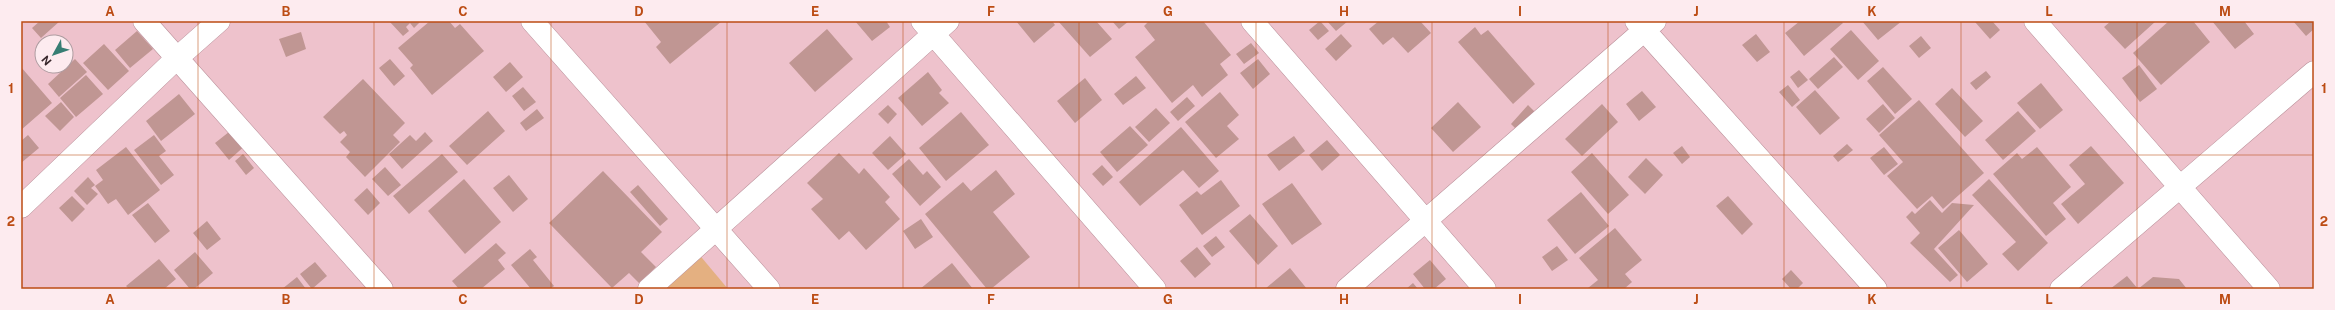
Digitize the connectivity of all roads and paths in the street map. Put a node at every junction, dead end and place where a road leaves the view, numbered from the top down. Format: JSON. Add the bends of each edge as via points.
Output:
{"nodes":[{"id":1,"x":144,"y":21,"type":"edge"},
{"id":2,"x":219,"y":21,"type":"edge"},
{"id":3,"x":532,"y":21,"type":"edge"},
{"id":4,"x":1252,"y":21,"type":"edge"},
{"id":5,"x":2035,"y":21,"type":"edge"},
{"id":6,"x":1645,"y":24,"type":"edge"},
{"id":7,"x":934,"y":25,"type":"edge"},
{"id":8,"x":176,"y":59,"type":"junction"},
{"id":9,"x":2314,"y":72,"type":"edge"},
{"id":10,"x":2179,"y":188,"type":"junction"},
{"id":11,"x":21,"y":207,"type":"edge"},
{"id":12,"x":1425,"y":221,"type":"junction"},
{"id":13,"x":716,"y":230,"type":"junction"},
{"id":14,"x":382,"y":289,"type":"edge"},
{"id":15,"x":649,"y":289,"type":"edge"},
{"id":16,"x":769,"y":289,"type":"edge"},
{"id":17,"x":1155,"y":289,"type":"edge"},
{"id":18,"x":1347,"y":289,"type":"edge"},
{"id":19,"x":1485,"y":289,"type":"edge"},
{"id":20,"x":1876,"y":289,"type":"edge"},
{"id":21,"x":2061,"y":289,"type":"edge"},
{"id":22,"x":2269,"y":289,"type":"edge"}],
"edges":[{"from":1,"to":8,"type":"street"},
{"from":2,"to":8,"type":"street"},
{"from":3,"to":13,"type":"street"},
{"from":4,"to":12,"type":"street"},
{"from":5,"to":10,"type":"street"},
{"from":6,"to":12,"type":"street"},
{"from":6,"to":20,"type":"street"},
{"from":7,"to":13,"type":"street"},
{"from":7,"to":17,"type":"street"},
{"from":8,"to":11,"type":"street"},
{"from":8,"to":14,"type":"street"},
{"from":9,"to":10,"type":"street"},
{"from":10,"to":21,"type":"street"},
{"from":10,"to":22,"type":"street"},
{"from":12,"to":18,"type":"street"},
{"from":12,"to":19,"type":"street"},
{"from":13,"to":15,"type":"street"},
{"from":13,"to":16,"type":"street"}]}
